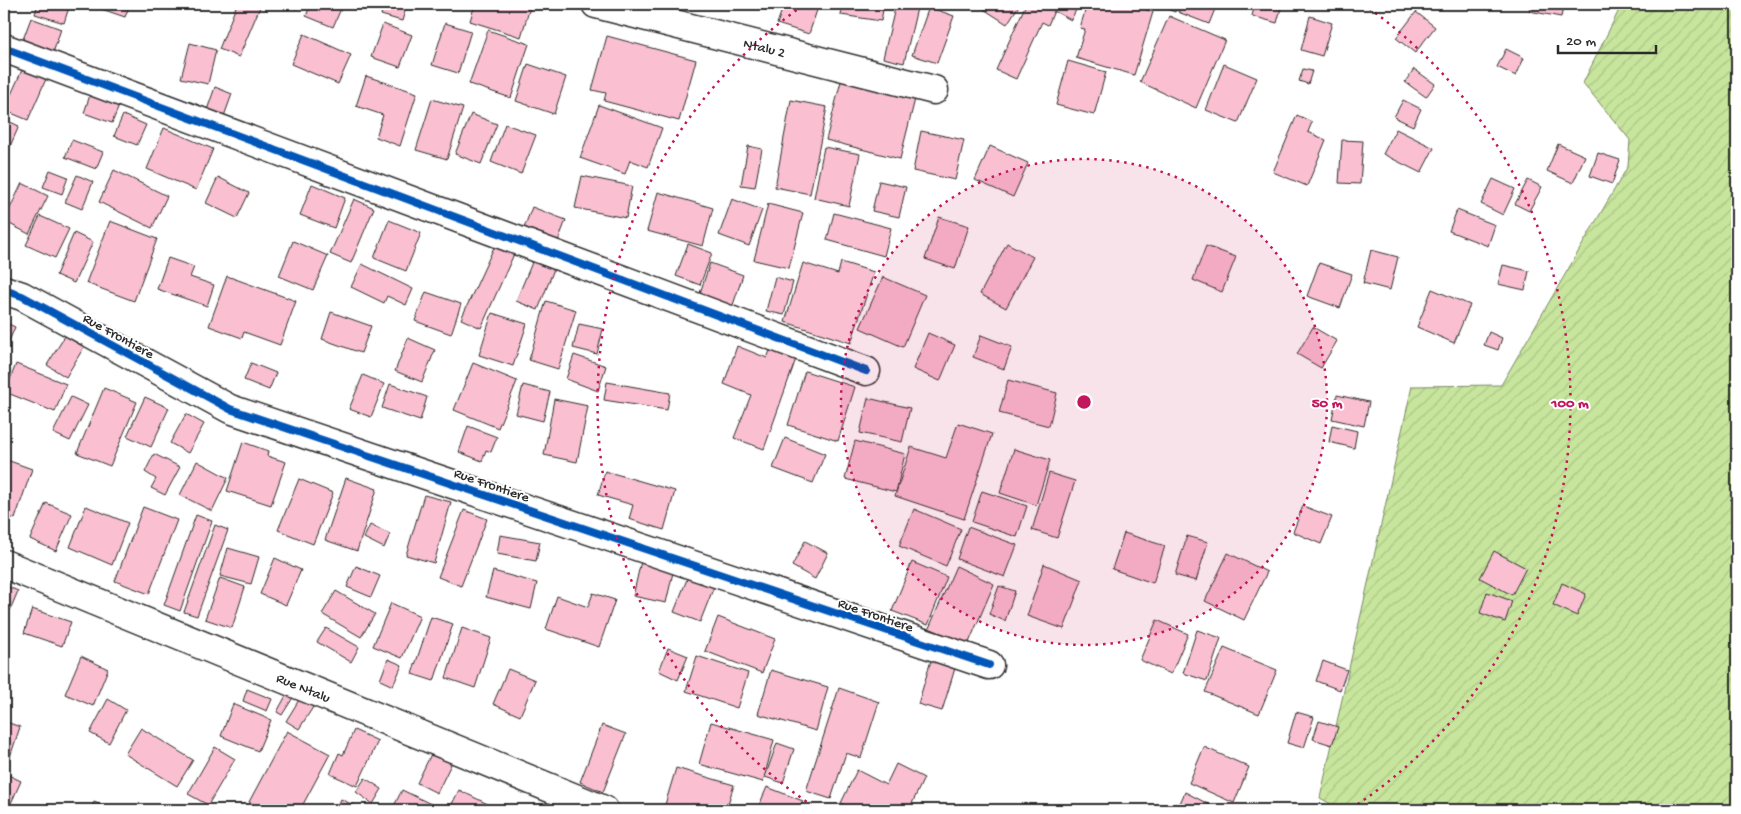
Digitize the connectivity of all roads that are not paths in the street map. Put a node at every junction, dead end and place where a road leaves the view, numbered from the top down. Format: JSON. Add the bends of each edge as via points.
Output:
{"nodes":[{"id":1,"x":596,"y":4,"type":"edge"},
{"id":2,"x":4,"y":48,"type":"edge"},
{"id":3,"x":934,"y":90,"type":"dead end"},
{"id":4,"x":4,"y":290,"type":"edge"},
{"id":5,"x":866,"y":371,"type":"dead end"},
{"id":6,"x":4,"y":564,"type":"edge"},
{"id":7,"x":989,"y":665,"type":"dead end"},
{"id":8,"x":604,"y":810,"type":"edge"}],
"edges":[{"from":1,"to":3,"type":"street","name":"Ntalu 2"},
{"from":2,"to":5,"type":"street"},
{"from":4,"to":7,"type":"street","name":"Rue Frontiere","via":[[22,296],[230,409]]},
{"from":6,"to":8,"type":"street","name":"Rue Ntalu"}]}
